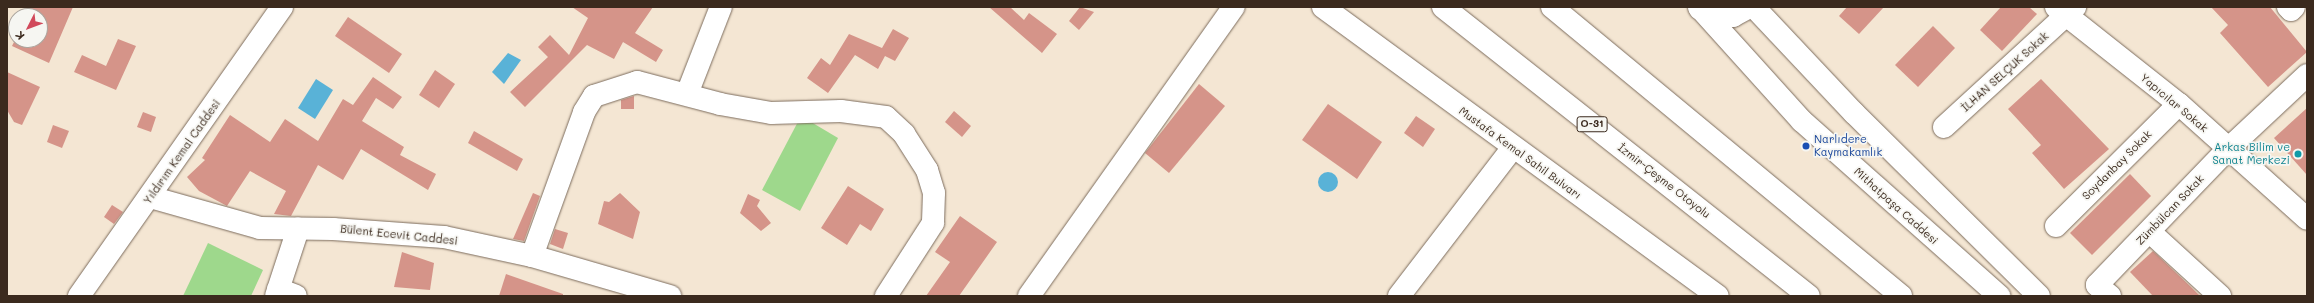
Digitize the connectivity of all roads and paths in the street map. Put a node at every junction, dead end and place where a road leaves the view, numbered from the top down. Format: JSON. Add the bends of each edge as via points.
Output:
{"nodes":[{"id":1,"x":282,"y":7,"type":"edge"},
{"id":2,"x":721,"y":7,"type":"edge"},
{"id":3,"x":1234,"y":7,"type":"edge"},
{"id":4,"x":1323,"y":7,"type":"edge"},
{"id":5,"x":1443,"y":7,"type":"edge"},
{"id":6,"x":1552,"y":7,"type":"edge"},
{"id":7,"x":1749,"y":7,"type":"edge"},
{"id":8,"x":1754,"y":7,"type":"edge"},
{"id":9,"x":2288,"y":7,"type":"edge"},
{"id":10,"x":2294,"y":7,"type":"edge"},
{"id":11,"x":1700,"y":8,"type":"edge"},
{"id":12,"x":2066,"y":10,"type":"edge"},
{"id":13,"x":2307,"y":75,"type":"edge"},
{"id":14,"x":687,"y":94,"type":"junction"},
{"id":15,"x":2179,"y":104,"type":"junction"},
{"id":16,"x":1944,"y":127,"type":"dead end"},
{"id":17,"x":1512,"y":149,"type":"junction"},
{"id":18,"x":2228,"y":149,"type":"junction"},
{"id":19,"x":150,"y":197,"type":"junction"},
{"id":20,"x":2307,"y":219,"type":"edge"},
{"id":21,"x":2056,"y":226,"type":"dead end"},
{"id":22,"x":298,"y":229,"type":"junction"},
{"id":23,"x":2150,"y":232,"type":"junction"},
{"id":24,"x":532,"y":256,"type":"junction"},
{"id":25,"x":611,"y":288,"type":"edge"},
{"id":26,"x":283,"y":294,"type":"edge"},
{"id":27,"x":79,"y":296,"type":"edge"},
{"id":28,"x":670,"y":296,"type":"edge"},
{"id":29,"x":886,"y":296,"type":"edge"},
{"id":30,"x":1029,"y":296,"type":"edge"},
{"id":31,"x":1399,"y":296,"type":"edge"},
{"id":32,"x":1718,"y":296,"type":"edge"},
{"id":33,"x":1809,"y":296,"type":"edge"},
{"id":34,"x":1901,"y":296,"type":"edge"},
{"id":35,"x":1999,"y":296,"type":"edge"},
{"id":36,"x":2038,"y":296,"type":"edge"},
{"id":37,"x":2110,"y":296,"type":"edge"},
{"id":38,"x":2220,"y":296,"type":"edge"}],
"edges":[{"from":1,"to":19,"type":"main road","name":"Yıldırım Kemal Caddesi"},
{"from":2,"to":14,"type":"main road"},
{"from":3,"to":30,"type":"main road"},
{"from":4,"to":17,"type":"main road","name":"Mustafa Kemal Sahil Bulvarı"},
{"from":5,"to":33,"type":"main road","name":"İzmir-Çeşme Otoyolu","number":"O-31"},
{"from":6,"to":34,"type":"main road"},
{"from":7,"to":11,"type":"main road","via":[[1733,16]]},
{"from":8,"to":36,"type":"main road","via":[[1854,113]]},
{"from":9,"to":10,"type":"main road","via":[[2291,10]]},
{"from":11,"to":35,"type":"main road","name":"Mithatpaşa Caddesi","via":[[1802,121]]},
{"from":12,"to":15,"type":"main road","name":"Yapıcılar Sokak"},
{"from":12,"to":16,"type":"main road","name":"İLHAN SELÇUK Sokak"},
{"from":13,"to":18,"type":"main road","name":"Zümbülcan Sokak"},
{"from":14,"to":24,"type":"main road","via":[[637,82],[594,96],[584,112]]},
{"from":14,"to":29,"type":"main road","via":[[771,113],[841,111],[886,116],[904,134],[927,170],[934,194],[933,223]]},
{"from":15,"to":18,"type":"main road","name":"Yapıcılar Sokak"},
{"from":15,"to":21,"type":"main road","name":"Soydanbay Sokak"},
{"from":17,"to":31,"type":"main road"},
{"from":17,"to":32,"type":"main road","name":"Mustafa Kemal Sahil Bulvarı"},
{"from":18,"to":20,"type":"main road","name":"Yapıcılar Sokak"},
{"from":18,"to":23,"type":"main road","name":"Zümbülcan Sokak"},
{"from":19,"to":22,"type":"main road","name":"Bülent Ecevit Caddesi","via":[[260,228]]},
{"from":19,"to":27,"type":"main road","name":"Yıldırım Kemal Caddesi"},
{"from":22,"to":24,"type":"main road","name":"Bülent Ecevit Caddesi","via":[[444,237]]},
{"from":22,"to":26,"type":"main road"},
{"from":23,"to":37,"type":"main road","name":"Zümbülcan Sokak","via":[[2097,285]]},
{"from":23,"to":38,"type":"main road"},
{"from":24,"to":25,"type":"main road","name":"Bülent Ecevit Caddesi"},
{"from":25,"to":28,"type":"main road","name":"Bülent Ecevit Caddesi"}]}
